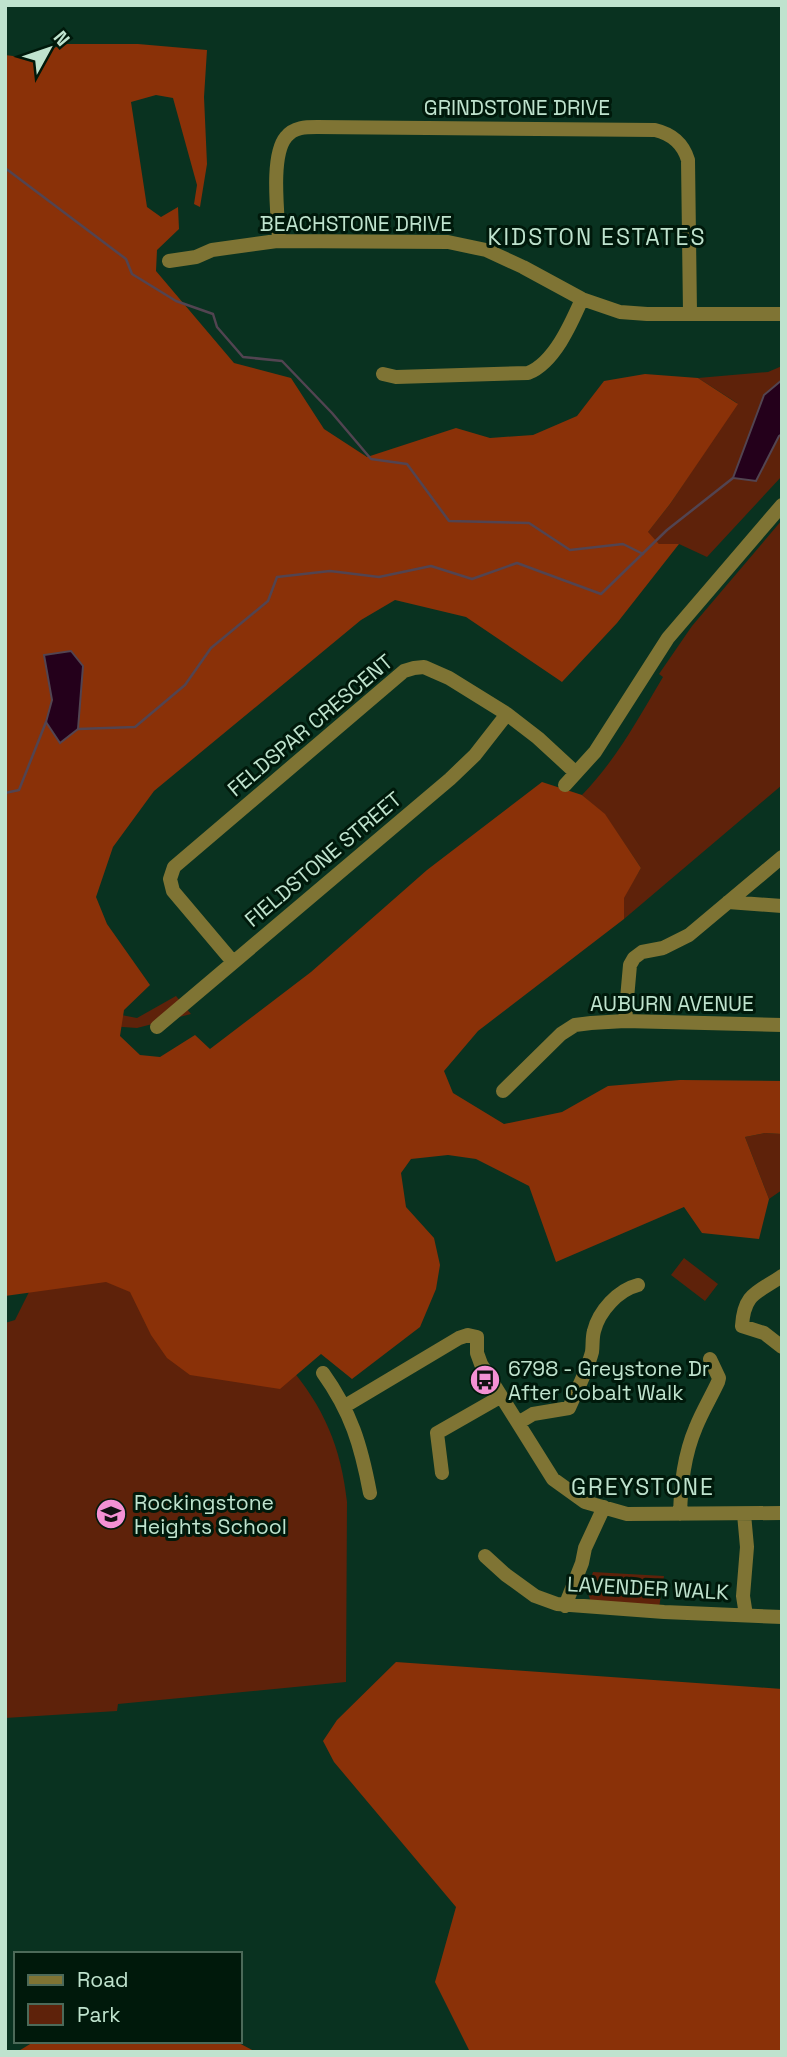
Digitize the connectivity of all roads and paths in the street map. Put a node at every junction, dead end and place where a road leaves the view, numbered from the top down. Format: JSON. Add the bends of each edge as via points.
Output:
{"nodes":[{"id":1,"x":279,"y":241,"type":"junction"},
{"id":2,"x":169,"y":261,"type":"dead end"},
{"id":3,"x":582,"y":299,"type":"junction"},
{"id":4,"x":690,"y":313,"type":"junction"},
{"id":5,"x":782,"y":314,"type":"edge"},
{"id":6,"x":383,"y":374,"type":"dead end"},
{"id":7,"x":782,"y":505,"type":"edge"},
{"id":8,"x":507,"y":714,"type":"junction"},
{"id":9,"x":576,"y":773,"type":"junction"},
{"id":10,"x":565,"y":785,"type":"dead end"},
{"id":11,"x":782,"y":857,"type":"edge"},
{"id":12,"x":728,"y":902,"type":"junction"},
{"id":13,"x":782,"y":906,"type":"edge"},
{"id":14,"x":233,"y":962,"type":"junction"},
{"id":15,"x":625,"y":1021,"type":"junction"},
{"id":16,"x":782,"y":1025,"type":"edge"},
{"id":17,"x":157,"y":1027,"type":"dead end"},
{"id":18,"x":503,"y":1091,"type":"dead end"},
{"id":19,"x":782,"y":1276,"type":"edge"},
{"id":20,"x":638,"y":1285,"type":"dead end"},
{"id":21,"x":782,"y":1347,"type":"edge"},
{"id":22,"x":710,"y":1359,"type":"dead end"},
{"id":23,"x":323,"y":1373,"type":"dead end"},
{"id":24,"x":500,"y":1397,"type":"junction"},
{"id":25,"x":345,"y":1406,"type":"junction"},
{"id":26,"x":518,"y":1423,"type":"junction"},
{"id":27,"x":442,"y":1473,"type":"dead end"},
{"id":28,"x":370,"y":1493,"type":"dead end"},
{"id":29,"x":604,"y":1507,"type":"junction"},
{"id":30,"x":782,"y":1513,"type":"edge"},
{"id":31,"x":680,"y":1514,"type":"junction"},
{"id":32,"x":744,"y":1514,"type":"junction"},
{"id":33,"x":485,"y":1556,"type":"dead end"},
{"id":34,"x":565,"y":1606,"type":"junction"},
{"id":35,"x":746,"y":1615,"type":"junction"},
{"id":36,"x":782,"y":1617,"type":"edge"}],
"edges":[{"from":1,"to":2,"type":"street","name":"BEACHSTONE DRIVE"},
{"from":1,"to":3,"type":"street","name":"BEACHSTONE DRIVE","via":[[461,243],[499,255]]},
{"from":1,"to":4,"type":"street","name":"GRINDSTONE DRIVE","via":[[279,152],[286,137],[299,128],[655,130],[677,140],[688,160]]},
{"from":3,"to":4,"type":"street","name":"BEACHSTONE DRIVE","via":[[620,312]]},
{"from":3,"to":6,"type":"street","via":[[555,349],[536,369],[488,375]]},
{"from":4,"to":5,"type":"street","name":"BEACHSTONE DRIVE"},
{"from":7,"to":9,"type":"street","via":[[668,638],[595,752]]},
{"from":8,"to":9,"type":"street","name":"FELDSPAR CRESCENT"},
{"from":8,"to":14,"type":"street","name":"FIELDSTONE STREET","via":[[459,771]]},
{"from":8,"to":14,"type":"street","name":"FELDSPAR CRESCENT","via":[[432,669],[409,669],[178,862],[171,875],[173,891]]},
{"from":9,"to":10,"type":"street"},
{"from":11,"to":12,"type":"street"},
{"from":12,"to":13,"type":"street"},
{"from":12,"to":15,"type":"street","via":[[680,940],[642,951],[634,958]]},
{"from":14,"to":17,"type":"street","name":"FIELDSTONE STREET"},
{"from":15,"to":16,"type":"street","name":"AUBURN AVENUE"},
{"from":15,"to":18,"type":"street","name":"AUBURN AVENUE","via":[[569,1028]]},
{"from":19,"to":21,"type":"street","via":[[746,1304],[742,1326],[764,1333]]},
{"from":20,"to":26,"type":"street","via":[[612,1301],[597,1321],[592,1352],[569,1408],[533,1414]]},
{"from":22,"to":31,"type":"street","via":[[719,1378],[689,1446]]},
{"from":23,"to":25,"type":"street"},
{"from":24,"to":25,"type":"street","via":[[481,1364],[477,1337],[468,1335]]},
{"from":24,"to":26,"type":"street"},
{"from":24,"to":27,"type":"street","via":[[437,1433]]},
{"from":25,"to":28,"type":"street"},
{"from":26,"to":29,"type":"street","via":[[553,1479],[585,1502]]},
{"from":29,"to":31,"type":"street","via":[[627,1514]]},
{"from":29,"to":34,"type":"street"},
{"from":30,"to":32,"type":"street"},
{"from":31,"to":32,"type":"street"},
{"from":32,"to":35,"type":"street"},
{"from":33,"to":34,"type":"street","name":"LAVENDER WALK","via":[[535,1596]]},
{"from":34,"to":35,"type":"street","name":"LAVENDER WALK"},
{"from":35,"to":36,"type":"street","name":"LAVENDER WALK"}]}
